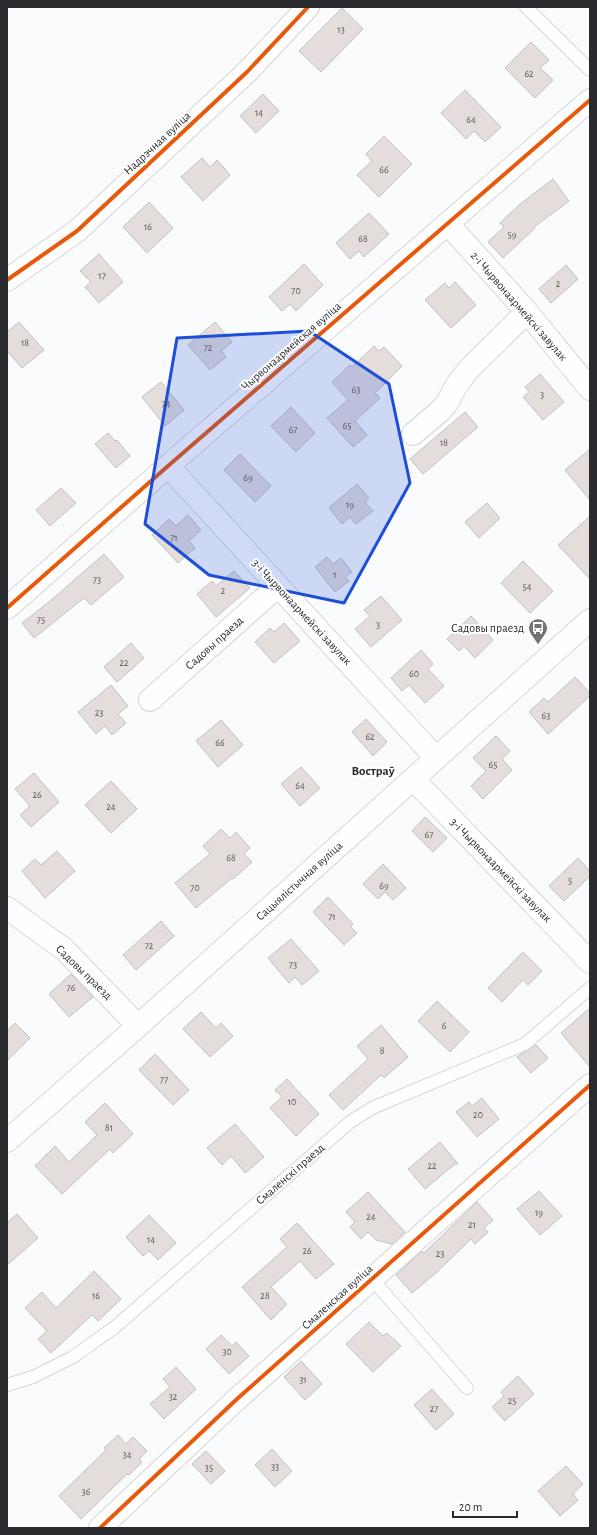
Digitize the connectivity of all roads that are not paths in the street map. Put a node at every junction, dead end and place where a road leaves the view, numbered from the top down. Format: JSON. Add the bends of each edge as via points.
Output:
{"nodes":[{"id":1,"x":308,"y":7,"type":"edge"},
{"id":2,"x":526,"y":7,"type":"edge"},
{"id":3,"x":590,"y":70,"type":"edge"},
{"id":4,"x":590,"y":100,"type":"edge"},
{"id":5,"x":448,"y":224,"type":"junction"},
{"id":6,"x":7,"y":280,"type":"edge"},
{"id":7,"x":527,"y":312,"type":"junction"},
{"id":8,"x":590,"y":389,"type":"edge"},
{"id":9,"x":413,"y":434,"type":"dead end"},
{"id":10,"x":168,"y":466,"type":"junction"},
{"id":11,"x":278,"y":586,"type":"junction"},
{"id":12,"x":7,"y":608,"type":"edge"},
{"id":13,"x":590,"y":620,"type":"edge"},
{"id":14,"x":150,"y":700,"type":"dead end"},
{"id":15,"x":436,"y":758,"type":"junction"},
{"id":16,"x":413,"y":779,"type":"junction"},
{"id":17,"x":7,"y":908,"type":"edge"},
{"id":18,"x":590,"y":962,"type":"edge"},
{"id":19,"x":590,"y":988,"type":"edge"},
{"id":20,"x":138,"y":1026,"type":"junction"},
{"id":21,"x":590,"y":1085,"type":"edge"},
{"id":22,"x":7,"y":1141,"type":"edge"},
{"id":23,"x":372,"y":1279,"type":"junction"},
{"id":24,"x":7,"y":1385,"type":"edge"},
{"id":25,"x":467,"y":1388,"type":"dead end"},
{"id":26,"x":100,"y":1528,"type":"edge"}],
"edges":[{"from":1,"to":6,"type":"street","name":"Надрэчная вуліца","via":[[247,72],[77,231]]},
{"from":2,"to":3,"type":"lane"},
{"from":4,"to":5,"type":"street","name":"Чырвонаармейская вуліца"},
{"from":5,"to":7,"type":"street","name":"2-і Чырвонаармейскі завулак"},
{"from":5,"to":10,"type":"street","name":"Чырвонаармейская вуліца"},
{"from":7,"to":8,"type":"street","name":"2-і Чырвонаармейскі завулак"},
{"from":7,"to":9,"type":"street","via":[[469,369],[440,411]]},
{"from":10,"to":11,"type":"street","name":"3-і Чырвонаармейскі завулак"},
{"from":10,"to":12,"type":"street","name":"Чырвонаармейская вуліца"},
{"from":11,"to":14,"type":"street","name":"Садовы праезд"},
{"from":11,"to":15,"type":"street","name":"3-і Чырвонаармейскі завулак"},
{"from":13,"to":15,"type":"street","name":"Сацыялістычная вуліца"},
{"from":15,"to":16,"type":"street","name":"Сацыялістычная вуліца"},
{"from":16,"to":18,"type":"street","name":"3-і Чырвонаармейскі завулак"},
{"from":16,"to":20,"type":"street","name":"Сацыялістычная вуліца"},
{"from":17,"to":20,"type":"street","name":"Садовы праезд","via":[[65,950]]},
{"from":19,"to":24,"type":"lane","name":"Смаленскі праезд","via":[[525,1044],[372,1108],[350,1122],[110,1331],[73,1357],[33,1377]]},
{"from":20,"to":22,"type":"street","name":"Сацыялістычная вуліца"},
{"from":21,"to":23,"type":"street","name":"Смаленская вуліца"},
{"from":23,"to":25,"type":"lane"},
{"from":23,"to":26,"type":"street","name":"Смаленская вуліца"}]}
